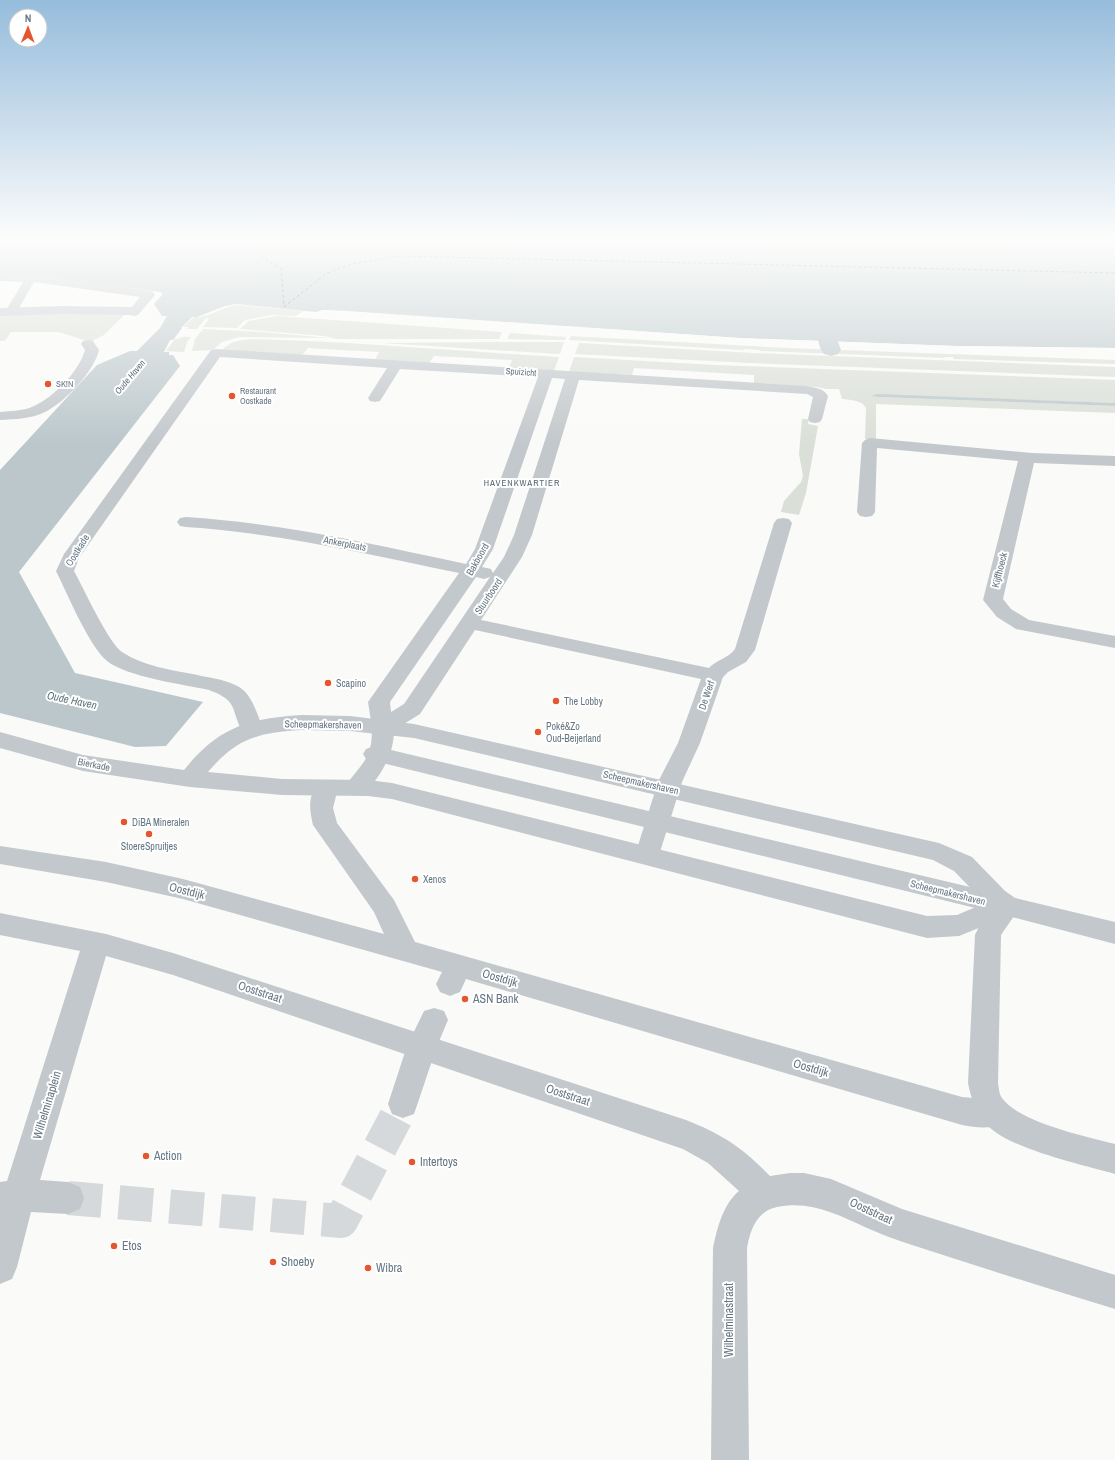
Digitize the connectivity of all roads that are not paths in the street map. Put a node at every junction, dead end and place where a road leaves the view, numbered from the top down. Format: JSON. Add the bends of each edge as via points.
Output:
{"nodes":[{"id":1,"x":137,"y":309,"type":"edge"},
{"id":2,"x":6,"y":312,"type":"edge"},
{"id":3,"x":88,"y":344,"type":"dead end"},
{"id":4,"x":216,"y":353,"type":"joint"},
{"id":5,"x":396,"y":364,"type":"junction"},
{"id":6,"x":546,"y":374,"type":"junction"},
{"id":7,"x":573,"y":375,"type":"junction"},
{"id":8,"x":375,"y":398,"type":"dead end"},
{"id":9,"x":534,"y":409,"type":"junction"},
{"id":10,"x":561,"y":411,"type":"junction"},
{"id":11,"x":0,"y":416,"type":"edge"},
{"id":12,"x":815,"y":419,"type":"dead end"},
{"id":13,"x":1027,"y":458,"type":"junction"},
{"id":14,"x":1115,"y":461,"type":"edge"},
{"id":15,"x":506,"y":487,"type":"junction"},
{"id":16,"x":537,"y":489,"type":"junction"},
{"id":17,"x":866,"y":512,"type":"dead end"},
{"id":18,"x":186,"y":522,"type":"dead end"},
{"id":19,"x":783,"y":523,"type":"dead end"},
{"id":20,"x":471,"y":570,"type":"junction"},
{"id":21,"x":501,"y":576,"type":"junction"},
{"id":22,"x":470,"y":623,"type":"junction"},
{"id":23,"x":1115,"y":642,"type":"edge"},
{"id":24,"x":712,"y":675,"type":"junction"},
{"id":25,"x":384,"y":726,"type":"junction"},
{"id":26,"x":252,"y":729,"type":"junction"},
{"id":27,"x":0,"y":740,"type":"edge"},
{"id":28,"x":377,"y":754,"type":"junction"},
{"id":29,"x":190,"y":779,"type":"junction"},
{"id":30,"x":326,"y":788,"type":"junction"},
{"id":31,"x":356,"y":788,"type":"junction"},
{"id":32,"x":668,"y":788,"type":"junction"},
{"id":33,"x":657,"y":822,"type":"junction"},
{"id":34,"x":0,"y":855,"type":"edge"},
{"id":35,"x":647,"y":855,"type":"junction"},
{"id":36,"x":1008,"y":906,"type":"junction"},
{"id":37,"x":0,"y":924,"type":"edge"},
{"id":38,"x":1115,"y":933,"type":"edge"},
{"id":39,"x":96,"y":943,"type":"junction"},
{"id":40,"x":405,"y":951,"type":"junction"},
{"id":41,"x":434,"y":1020,"type":"dead end"},
{"id":42,"x":422,"y":1046,"type":"junction"},
{"id":43,"x":403,"y":1104,"type":"tunnel mouth"},
{"id":44,"x":995,"y":1113,"type":"junction"},
{"id":45,"x":1115,"y":1159,"type":"edge"},
{"id":46,"x":764,"y":1194,"type":"junction"},
{"id":47,"x":10,"y":1196,"type":"edge"},
{"id":48,"x":68,"y":1198,"type":"tunnel mouth"},
{"id":49,"x":0,"y":1267,"type":"edge"},
{"id":50,"x":1115,"y":1292,"type":"edge"},
{"id":51,"x":730,"y":1460,"type":"edge"}],
"edges":[{"from":1,"to":2,"type":"street","via":[[134,312]]},
{"from":3,"to":11,"type":"street","via":[[92,350],[89,361],[52,400],[35,411]]},
{"from":4,"to":5,"type":"street","name":"Spuizicht"},
{"from":4,"to":26,"type":"street","name":"Oostkade","via":[[70,558],[65,571],[102,642],[114,656],[134,667],[228,690],[235,694],[243,705]]},
{"from":5,"to":6,"type":"street","name":"Spuizicht"},
{"from":5,"to":8,"type":"street"},
{"from":6,"to":7,"type":"street","name":"Spuizicht"},
{"from":6,"to":9,"type":"street","name":"Bakboord"},
{"from":7,"to":10,"type":"street","name":"Stuurboord"},
{"from":7,"to":12,"type":"street","name":"Spuizicht","via":[[808,390],[818,393],[821,398]]},
{"from":9,"to":10,"type":"street"},
{"from":9,"to":15,"type":"street","name":"Bakboord"},
{"from":10,"to":16,"type":"street","name":"Stuurboord"},
{"from":13,"to":14,"type":"street"},
{"from":13,"to":17,"type":"street","via":[[870,443]]},
{"from":13,"to":23,"type":"street","name":"Kijffhoeck","via":[[993,600],[1004,613],[1024,625]]},
{"from":15,"to":16,"type":"street"},
{"from":15,"to":20,"type":"street","name":"Bakboord","via":[[487,542]]},
{"from":16,"to":21,"type":"street","name":"Stuurboord","via":[[520,543]]},
{"from":18,"to":20,"type":"street","name":"Ankerplaats","via":[[237,525],[282,532],[373,548]]},
{"from":19,"to":24,"type":"street","name":"De Werf","via":[[745,650],[739,658]]},
{"from":20,"to":21,"type":"street","name":"Ankerplaats"},
{"from":20,"to":25,"type":"street","name":"Bakboord","via":[[379,702]]},
{"from":21,"to":22,"type":"street","name":"Stuurboord"},
{"from":22,"to":24,"type":"street"},
{"from":22,"to":25,"type":"street","name":"Stuurboord","via":[[412,709]]},
{"from":24,"to":32,"type":"street","name":"De Werf","via":[[689,743]]},
{"from":25,"to":26,"type":"street","name":"Scheepmakershaven","via":[[290,723]]},
{"from":25,"to":28,"type":"street","via":[[384,737]]},
{"from":25,"to":32,"type":"street","name":"Scheepmakershaven","via":[[431,734]]},
{"from":26,"to":29,"type":"street","via":[[217,749]]},
{"from":27,"to":29,"type":"street","name":"Bierkade","via":[[82,763]]},
{"from":28,"to":31,"type":"street","via":[[371,771]]},
{"from":28,"to":33,"type":"street","name":"Scheepmakershaven"},
{"from":29,"to":30,"type":"street","name":"Bierkade","via":[[275,787]]},
{"from":30,"to":31,"type":"street","name":"Bierkade"},
{"from":30,"to":40,"type":"street","via":[[321,808],[325,825],[385,907]]},
{"from":31,"to":35,"type":"street","name":"Scheepmakershaven","via":[[392,791]]},
{"from":32,"to":33,"type":"street","name":"De Werf"},
{"from":32,"to":36,"type":"street","name":"Scheepmakershaven","via":[[938,852],[963,864],[996,898]]},
{"from":33,"to":35,"type":"street","name":"De Werf"},
{"from":33,"to":36,"type":"street","name":"Scheepmakershaven"},
{"from":34,"to":40,"type":"street","name":"Oostdijk","via":[[106,872],[184,889]]},
{"from":35,"to":36,"type":"street","name":"Scheepmakershaven","via":[[927,927],[959,925]]},
{"from":36,"to":38,"type":"street"},
{"from":36,"to":44,"type":"street","via":[[988,935],[983,1083],[987,1100]]},
{"from":37,"to":39,"type":"street","name":"Ooststraat"},
{"from":39,"to":42,"type":"street","name":"Ooststraat","via":[[181,966]]},
{"from":39,"to":47,"type":"street","name":"Wilhelminaplein","via":[[60,1061]]},
{"from":40,"to":44,"type":"street","name":"Oostdijk","via":[[455,975],[962,1111],[978,1114]]},
{"from":41,"to":42,"type":"street"},
{"from":42,"to":43,"type":"street"},
{"from":42,"to":46,"type":"street","name":"Ooststraat","via":[[702,1141],[731,1161]]},
{"from":44,"to":45,"type":"street","via":[[1025,1133]]},
{"from":46,"to":50,"type":"street","name":"Ooststraat","via":[[790,1188],[832,1194],[892,1222]]},
{"from":46,"to":51,"type":"street","name":"Wilhelminastraat","via":[[743,1210],[732,1233],[730,1248]]},
{"from":47,"to":48,"type":"street"},
{"from":47,"to":49,"type":"street","name":"Wilhelminaplein"}]}
